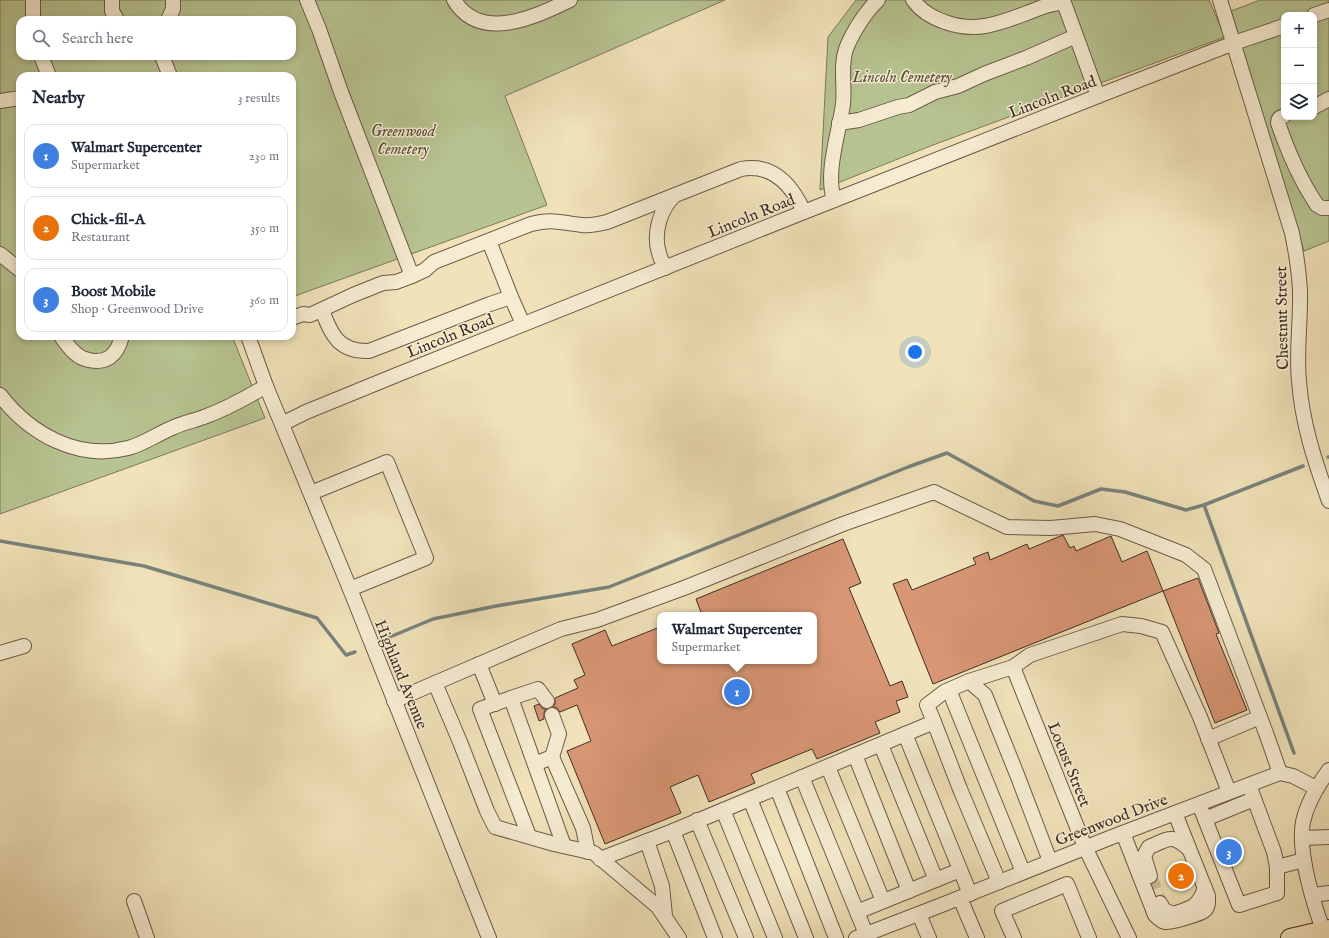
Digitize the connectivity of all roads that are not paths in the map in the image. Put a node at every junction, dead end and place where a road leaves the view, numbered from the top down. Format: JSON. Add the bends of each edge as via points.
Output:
{"nodes":[{"id":1,"x":33,"y":0,"type":"edge"},
{"id":2,"x":112,"y":0,"type":"edge"},
{"id":3,"x":173,"y":0,"type":"edge"},
{"id":4,"x":307,"y":0,"type":"edge"},
{"id":5,"x":454,"y":0,"type":"edge"},
{"id":6,"x":570,"y":0,"type":"edge"},
{"id":7,"x":878,"y":0,"type":"edge"},
{"id":8,"x":913,"y":0,"type":"edge"},
{"id":9,"x":1220,"y":0,"type":"edge"},
{"id":10,"x":1063,"y":1,"type":"edge"},
{"id":11,"x":1329,"y":10,"type":"edge"},
{"id":12,"x":1317,"y":14,"type":"edge"},
{"id":13,"x":33,"y":16,"type":"edge"},
{"id":14,"x":115,"y":16,"type":"edge"},
{"id":15,"x":170,"y":16,"type":"edge"},
{"id":16,"x":1281,"y":27,"type":"edge"},
{"id":17,"x":1076,"y":36,"type":"junction"},
{"id":18,"x":1234,"y":43,"type":"junction"},
{"id":19,"x":43,"y":60,"type":"edge"},
{"id":20,"x":164,"y":60,"type":"edge"},
{"id":21,"x":47,"y":72,"type":"edge"},
{"id":22,"x":168,"y":72,"type":"edge"},
{"id":23,"x":1098,"y":96,"type":"junction"},
{"id":24,"x":16,"y":99,"type":"edge"},
{"id":25,"x":1329,"y":99,"type":"edge"},
{"id":26,"x":0,"y":101,"type":"edge"},
{"id":27,"x":1317,"y":105,"type":"edge"},
{"id":28,"x":1281,"y":117,"type":"edge"},
{"id":29,"x":839,"y":123,"type":"junction"},
{"id":30,"x":1294,"y":165,"type":"junction"},
{"id":31,"x":1277,"y":180,"type":"junction"},
{"id":32,"x":674,"y":196,"type":"junction"},
{"id":33,"x":834,"y":200,"type":"junction"},
{"id":34,"x":1329,"y":208,"type":"edge"},
{"id":35,"x":804,"y":212,"type":"junction"},
{"id":36,"x":489,"y":241,"type":"junction"},
{"id":37,"x":0,"y":254,"type":"edge"},
{"id":38,"x":16,"y":267,"type":"edge"},
{"id":39,"x":665,"y":268,"type":"junction"},
{"id":40,"x":412,"y":276,"type":"junction"},
{"id":41,"x":511,"y":298,"type":"junction"},
{"id":42,"x":322,"y":310,"type":"junction"},
{"id":43,"x":296,"y":317,"type":"edge"},
{"id":44,"x":523,"y":324,"type":"junction"},
{"id":45,"x":64,"y":340,"type":"edge"},
{"id":46,"x":120,"y":340,"type":"edge"},
{"id":47,"x":249,"y":340,"type":"edge"},
{"id":48,"x":266,"y":386,"type":"junction"},
{"id":49,"x":0,"y":395,"type":"edge"},
{"id":50,"x":282,"y":424,"type":"junction"},
{"id":51,"x":311,"y":493,"type":"junction"},
{"id":52,"x":1329,"y":501,"type":"edge"},
{"id":53,"x":350,"y":589,"type":"junction"},
{"id":54,"x":24,"y":646,"type":"dead end"},
{"id":55,"x":0,"y":653,"type":"edge"},
{"id":56,"x":479,"y":664,"type":"junction"},
{"id":57,"x":1013,"y":667,"type":"junction"},
{"id":58,"x":969,"y":681,"type":"junction"},
{"id":59,"x":435,"y":683,"type":"junction"},
{"id":60,"x":949,"y":690,"type":"junction"},
{"id":61,"x":511,"y":698,"type":"junction"},
{"id":62,"x":394,"y":701,"type":"junction"},
{"id":63,"x":546,"y":701,"type":"dead end"},
{"id":64,"x":495,"y":704,"type":"junction"},
{"id":65,"x":552,"y":715,"type":"dead end"},
{"id":66,"x":1260,"y":717,"type":"junction"},
{"id":67,"x":934,"y":722,"type":"junction"},
{"id":68,"x":905,"y":734,"type":"junction"},
{"id":69,"x":1208,"y":739,"type":"junction"},
{"id":70,"x":881,"y":744,"type":"junction"},
{"id":71,"x":856,"y":755,"type":"junction"},
{"id":72,"x":552,"y":757,"type":"junction"},
{"id":73,"x":535,"y":764,"type":"junction"},
{"id":74,"x":828,"y":766,"type":"junction"},
{"id":75,"x":1329,"y":770,"type":"edge"},
{"id":76,"x":1280,"y":773,"type":"junction"},
{"id":77,"x":802,"y":777,"type":"junction"},
{"id":78,"x":1249,"y":785,"type":"junction"},
{"id":79,"x":777,"y":788,"type":"junction"},
{"id":80,"x":1316,"y":788,"type":"junction"},
{"id":81,"x":1229,"y":792,"type":"junction"},
{"id":82,"x":750,"y":799,"type":"junction"},
{"id":83,"x":1254,"y":799,"type":"junction"},
{"id":84,"x":1199,"y":804,"type":"junction"},
{"id":85,"x":723,"y":810,"type":"junction"},
{"id":86,"x":1175,"y":813,"type":"junction"},
{"id":87,"x":1205,"y":819,"type":"junction"},
{"id":88,"x":698,"y":820,"type":"junction"},
{"id":89,"x":673,"y":831,"type":"junction"},
{"id":90,"x":1123,"y":833,"type":"junction"},
{"id":91,"x":529,"y":836,"type":"junction"},
{"id":92,"x":1303,"y":838,"type":"junction"},
{"id":93,"x":1329,"y":839,"type":"edge"},
{"id":94,"x":647,"y":841,"type":"junction"},
{"id":95,"x":564,"y":846,"type":"junction"},
{"id":96,"x":1085,"y":847,"type":"junction"},
{"id":97,"x":1189,"y":849,"type":"junction"},
{"id":98,"x":588,"y":852,"type":"junction"},
{"id":99,"x":600,"y":858,"type":"junction"},
{"id":100,"x":1304,"y":860,"type":"junction"},
{"id":101,"x":1050,"y":861,"type":"junction"},
{"id":102,"x":1277,"y":867,"type":"junction"},
{"id":103,"x":960,"y":870,"type":"junction"},
{"id":104,"x":1023,"y":872,"type":"junction"},
{"id":105,"x":1150,"y":876,"type":"tunnel mouth"},
{"id":106,"x":936,"y":880,"type":"junction"},
{"id":107,"x":999,"y":882,"type":"junction"},
{"id":108,"x":1205,"y":888,"type":"junction"},
{"id":109,"x":909,"y":890,"type":"junction"},
{"id":110,"x":1329,"y":892,"type":"edge"},
{"id":111,"x":1313,"y":895,"type":"junction"},
{"id":112,"x":965,"y":896,"type":"junction"},
{"id":113,"x":134,"y":901,"type":"dead end"},
{"id":114,"x":884,"y":901,"type":"junction"},
{"id":115,"x":1160,"y":903,"type":"tunnel mouth"},
{"id":116,"x":857,"y":912,"type":"junction"},
{"id":117,"x":919,"y":914,"type":"junction"},
{"id":118,"x":665,"y":917,"type":"junction"},
{"id":119,"x":890,"y":932,"type":"edge"},
{"id":120,"x":1326,"y":932,"type":"edge"},
{"id":121,"x":861,"y":936,"type":"edge"},
{"id":122,"x":147,"y":938,"type":"edge"},
{"id":123,"x":489,"y":938,"type":"edge"},
{"id":124,"x":679,"y":938,"type":"edge"},
{"id":125,"x":715,"y":938,"type":"edge"},
{"id":126,"x":746,"y":938,"type":"edge"},
{"id":127,"x":775,"y":938,"type":"edge"},
{"id":128,"x":806,"y":938,"type":"edge"},
{"id":129,"x":836,"y":938,"type":"edge"},
{"id":130,"x":928,"y":938,"type":"edge"},
{"id":131,"x":976,"y":938,"type":"edge"},
{"id":132,"x":1014,"y":938,"type":"edge"},
{"id":133,"x":1089,"y":938,"type":"edge"},
{"id":134,"x":1129,"y":938,"type":"edge"},
{"id":135,"x":1294,"y":938,"type":"edge"}],
"edges":[{"from":1,"to":13,"type":"street"},
{"from":2,"to":14,"type":"street"},
{"from":3,"to":15,"type":"street"},
{"from":4,"to":40,"type":"street"},
{"from":5,"to":6,"type":"street","via":[[470,17],[495,24],[516,22]]},
{"from":7,"to":29,"type":"street","via":[[869,9],[846,49],[843,103]]},
{"from":8,"to":10,"type":"street","via":[[920,8],[940,20],[968,28],[998,24]]},
{"from":9,"to":18,"type":"street","name":"Chestnut Street"},
{"from":10,"to":17,"type":"street"},
{"from":11,"to":12,"type":"street"},
{"from":16,"to":18,"type":"street","name":"Lincoln Road"},
{"from":17,"to":23,"type":"street"},
{"from":17,"to":29,"type":"street","via":[[958,86],[935,92],[909,105],[859,120]]},
{"from":18,"to":23,"type":"street","name":"Lincoln Road"},
{"from":18,"to":31,"type":"street","name":"Chestnut Street"},
{"from":19,"to":21,"type":"street"},
{"from":20,"to":22,"type":"street"},
{"from":23,"to":33,"type":"street","name":"Lincoln Road"},
{"from":24,"to":26,"type":"street"},
{"from":25,"to":27,"type":"street"},
{"from":28,"to":30,"type":"street","via":[[1278,123]]},
{"from":29,"to":33,"type":"street","via":[[830,187]]},
{"from":30,"to":31,"type":"street"},
{"from":30,"to":34,"type":"street","via":[[1317,205]]},
{"from":31,"to":52,"type":"street","name":"Chestnut Street","via":[[1297,254],[1300,290],[1298,380],[1302,415]]},
{"from":32,"to":35,"type":"street","via":[[730,172],[754,168],[768,171],[785,181]]},
{"from":32,"to":36,"type":"street","via":[[596,224],[539,222]]},
{"from":32,"to":39,"type":"street","via":[[664,208],[657,232],[658,252]]},
{"from":33,"to":35,"type":"street","name":"Lincoln Road"},
{"from":35,"to":39,"type":"street","name":"Lincoln Road"},
{"from":36,"to":40,"type":"street","via":[[434,262]]},
{"from":36,"to":41,"type":"street"},
{"from":37,"to":38,"type":"street"},
{"from":39,"to":44,"type":"street","name":"Lincoln Road"},
{"from":40,"to":42,"type":"street","via":[[396,282],[383,283]]},
{"from":41,"to":42,"type":"street","via":[[369,351],[358,351],[342,345],[335,338]]},
{"from":41,"to":44,"type":"street"},
{"from":42,"to":43,"type":"street"},
{"from":44,"to":50,"type":"street","name":"Lincoln Road"},
{"from":45,"to":46,"type":"street","via":[[76,354],[91,361],[110,357]]},
{"from":47,"to":48,"type":"street"},
{"from":48,"to":49,"type":"street","via":[[222,410],[173,427],[142,444],[109,451],[89,451],[55,441],[26,422]]},
{"from":48,"to":50,"type":"street"},
{"from":50,"to":51,"type":"street","name":"Highland Avenue"},
{"from":51,"to":53,"type":"street","name":"Highland Avenue"},
{"from":51,"to":53,"type":"street","via":[[387,462],[426,558]]},
{"from":53,"to":62,"type":"street","name":"Highland Avenue"},
{"from":54,"to":55,"type":"street"},
{"from":56,"to":59,"type":"street"},
{"from":56,"to":64,"type":"street"},
{"from":56,"to":66,"type":"street","via":[[561,629],[597,620],[843,524],[934,492],[1006,527],[1050,528],[1095,524],[1120,529],[1186,555],[1204,569]]},
{"from":57,"to":58,"type":"street"},
{"from":57,"to":69,"type":"street","via":[[1030,655],[1122,624],[1162,632]]},
{"from":57,"to":96,"type":"street","name":"Locust Street"},
{"from":58,"to":60,"type":"street"},
{"from":58,"to":101,"type":"street","via":[[984,696]]},
{"from":59,"to":62,"type":"street"},
{"from":59,"to":91,"type":"street","via":[[495,827]]},
{"from":60,"to":67,"type":"street","via":[[927,705]]},
{"from":60,"to":104,"type":"street"},
{"from":61,"to":63,"type":"street","via":[[538,689]]},
{"from":61,"to":64,"type":"street"},
{"from":61,"to":73,"type":"street"},
{"from":62,"to":123,"type":"street","name":"Highland Avenue"},
{"from":64,"to":91,"type":"street","via":[[480,709]]},
{"from":65,"to":72,"type":"street","via":[[559,734]]},
{"from":66,"to":69,"type":"street"},
{"from":66,"to":76,"type":"street"},
{"from":67,"to":68,"type":"street"},
{"from":67,"to":107,"type":"street"},
{"from":68,"to":70,"type":"street"},
{"from":68,"to":103,"type":"street"},
{"from":69,"to":81,"type":"street"},
{"from":70,"to":71,"type":"street"},
{"from":70,"to":106,"type":"street"},
{"from":71,"to":74,"type":"street"},
{"from":71,"to":109,"type":"street"},
{"from":72,"to":73,"type":"street"},
{"from":72,"to":98,"type":"street","via":[[583,828]]},
{"from":73,"to":95,"type":"street"},
{"from":74,"to":77,"type":"street"},
{"from":74,"to":114,"type":"street"},
{"from":75,"to":80,"type":"street"},
{"from":76,"to":78,"type":"street","name":"Greenwood Drive"},
{"from":76,"to":80,"type":"street","via":[[1293,776]]},
{"from":77,"to":79,"type":"street"},
{"from":77,"to":116,"type":"street"},
{"from":78,"to":81,"type":"street","name":"Greenwood Drive"},
{"from":78,"to":83,"type":"street"},
{"from":79,"to":82,"type":"street"},
{"from":79,"to":129,"type":"street"},
{"from":80,"to":92,"type":"street","via":[[1303,822]]},
{"from":81,"to":84,"type":"street","name":"Greenwood Drive"},
{"from":82,"to":85,"type":"street"},
{"from":82,"to":128,"type":"street"},
{"from":83,"to":87,"type":"street"},
{"from":83,"to":102,"type":"street"},
{"from":84,"to":86,"type":"street","name":"Greenwood Drive"},
{"from":84,"to":87,"type":"street"},
{"from":85,"to":88,"type":"street"},
{"from":85,"to":127,"type":"street"},
{"from":86,"to":90,"type":"street","name":"Greenwood Drive"},
{"from":86,"to":97,"type":"street"},
{"from":87,"to":102,"type":"street","via":[[1239,905],[1277,893]]},
{"from":88,"to":89,"type":"street"},
{"from":88,"to":126,"type":"street"},
{"from":89,"to":94,"type":"street"},
{"from":89,"to":125,"type":"street"},
{"from":90,"to":96,"type":"street","name":"Greenwood Drive"},
{"from":90,"to":108,"type":"street","via":[[1155,915],[1163,922],[1172,922],[1204,911],[1208,904]]},
{"from":91,"to":95,"type":"street"},
{"from":92,"to":93,"type":"street"},
{"from":92,"to":100,"type":"street"},
{"from":94,"to":99,"type":"street"},
{"from":94,"to":118,"type":"street","via":[[662,886]]},
{"from":95,"to":98,"type":"street"},
{"from":96,"to":101,"type":"street","name":"Greenwood Drive"},
{"from":96,"to":134,"type":"street","name":"Locust Street"},
{"from":97,"to":105,"type":"street","via":[[1171,838],[1149,847],[1144,856]]},
{"from":97,"to":108,"type":"street"},
{"from":98,"to":99,"type":"street"},
{"from":99,"to":118,"type":"street","via":[[658,907]]},
{"from":100,"to":102,"type":"street"},
{"from":100,"to":111,"type":"street"},
{"from":101,"to":104,"type":"street","name":"Greenwood Drive"},
{"from":103,"to":106,"type":"street"},
{"from":103,"to":112,"type":"street"},
{"from":104,"to":107,"type":"street","name":"Greenwood Drive"},
{"from":106,"to":109,"type":"street"},
{"from":107,"to":112,"type":"street","name":"Greenwood Drive"},
{"from":108,"to":115,"type":"street","via":[[1195,906],[1173,914],[1164,910]]},
{"from":109,"to":114,"type":"street"},
{"from":110,"to":111,"type":"street"},
{"from":111,"to":120,"type":"street"},
{"from":112,"to":117,"type":"street","name":"Greenwood Drive"},
{"from":112,"to":131,"type":"street"},
{"from":113,"to":122,"type":"street"},
{"from":114,"to":116,"type":"street"},
{"from":116,"to":121,"type":"street"},
{"from":117,"to":119,"type":"street","name":"Greenwood Drive"},
{"from":117,"to":130,"type":"street"},
{"from":118,"to":124,"type":"street"},
{"from":119,"to":121,"type":"street","name":"Greenwood Drive"},
{"from":120,"to":135,"type":"main road"},
{"from":132,"to":133,"type":"street","via":[[1002,911],[1067,884]]}]}
